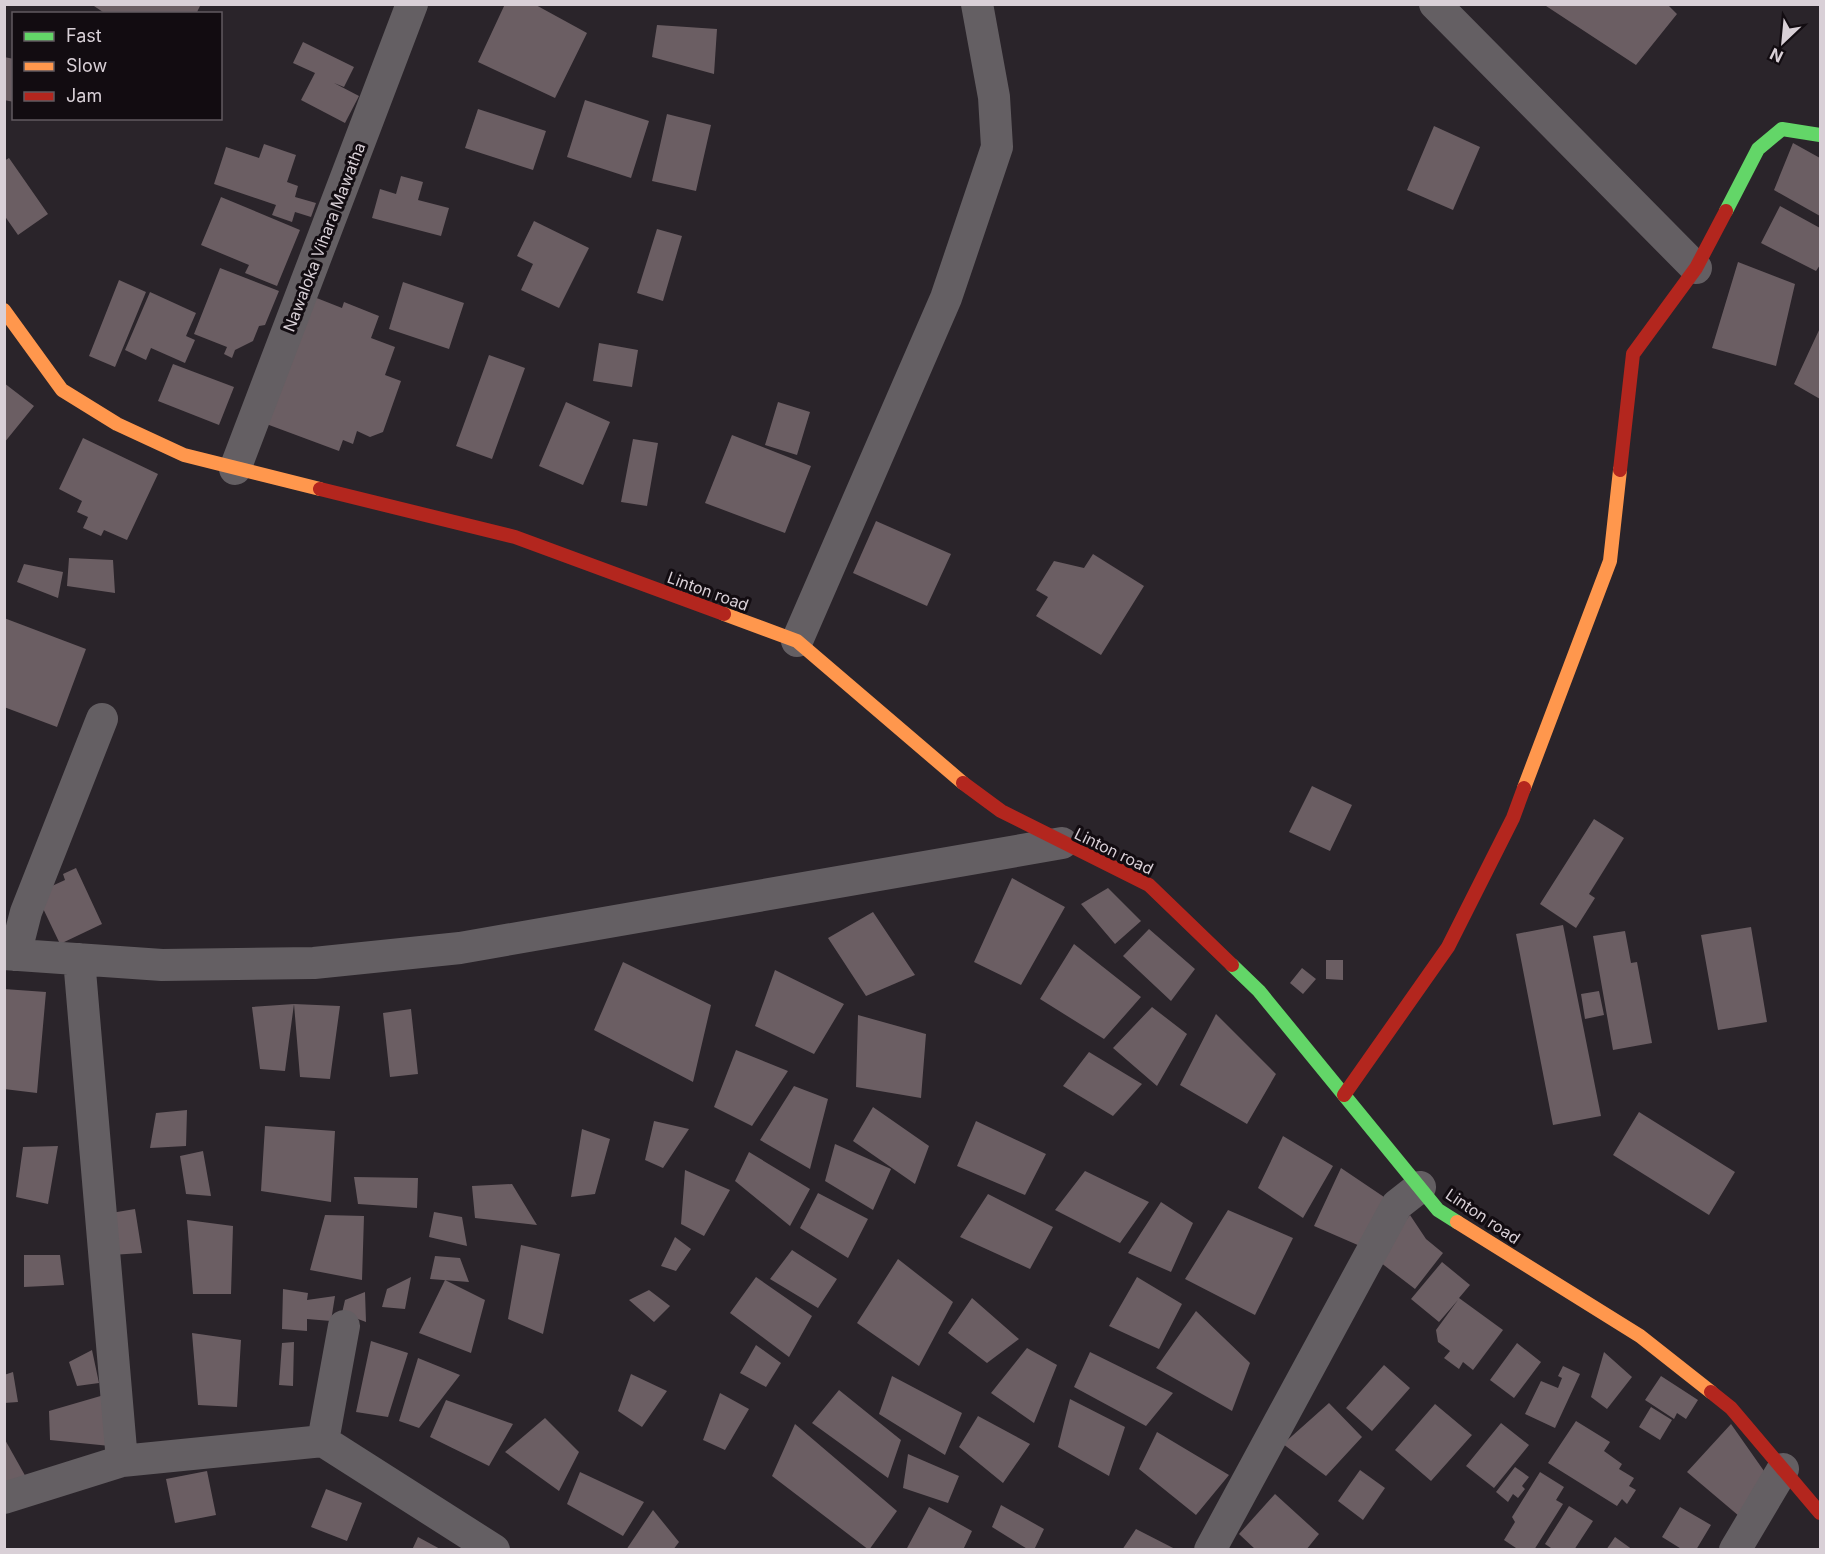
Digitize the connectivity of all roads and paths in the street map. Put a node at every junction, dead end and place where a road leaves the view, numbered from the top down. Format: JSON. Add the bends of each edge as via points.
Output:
{"nodes":[{"id":1,"x":412,"y":4,"type":"edge"},
{"id":2,"x":977,"y":4,"type":"edge"},
{"id":3,"x":1435,"y":4,"type":"edge"},
{"id":4,"x":1821,"y":135,"type":"edge"},
{"id":5,"x":1696,"y":268,"type":"junction"},
{"id":6,"x":4,"y":310,"type":"edge"},
{"id":7,"x":235,"y":469,"type":"junction"},
{"id":8,"x":797,"y":641,"type":"junction"},
{"id":9,"x":102,"y":719,"type":"dead end"},
{"id":10,"x":1062,"y":843,"type":"junction"},
{"id":11,"x":10,"y":954,"type":"edge"},
{"id":12,"x":79,"y":959,"type":"junction"},
{"id":13,"x":1344,"y":1095,"type":"junction"},
{"id":14,"x":1420,"y":1187,"type":"junction"},
{"id":15,"x":344,"y":1326,"type":"dead end"},
{"id":16,"x":323,"y":1441,"type":"junction"},
{"id":17,"x":123,"y":1461,"type":"junction"},
{"id":18,"x":1783,"y":1468,"type":"junction"},
{"id":19,"x":4,"y":1498,"type":"edge"},
{"id":20,"x":1821,"y":1513,"type":"edge"},
{"id":21,"x":494,"y":1550,"type":"edge"},
{"id":22,"x":1210,"y":1550,"type":"edge"},
{"id":23,"x":1735,"y":1550,"type":"edge"}],
"edges":[{"from":1,"to":7,"type":"street","name":"Nawaloka Vihara Mawatha"},
{"from":2,"to":8,"type":"street","via":[[994,97],[997,147],[946,298]]},
{"from":3,"to":5,"type":"street"},
{"from":4,"to":5,"type":"street","via":[[1782,129],[1758,149]]},
{"from":5,"to":13,"type":"street","via":[[1634,354],[1610,561],[1513,818],[1448,947]]},
{"from":6,"to":7,"type":"street","name":"Linton road","via":[[62,390],[117,424],[184,455]]},
{"from":7,"to":8,"type":"street","name":"Linton road","via":[[515,537]]},
{"from":8,"to":10,"type":"street","name":"Linton road","via":[[950,773],[1001,811]]},
{"from":9,"to":11,"type":"street"},
{"from":10,"to":12,"type":"street","via":[[460,948],[314,963],[162,964]]},
{"from":10,"to":13,"type":"street","name":"Linton road","via":[[1149,885],[1259,991]]},
{"from":11,"to":12,"type":"street"},
{"from":12,"to":17,"type":"street"},
{"from":13,"to":14,"type":"street","name":"Linton road"},
{"from":14,"to":18,"type":"street","name":"Linton road","via":[[1438,1210],[1640,1335],[1731,1408]]},
{"from":14,"to":22,"type":"street","via":[[1397,1205]]},
{"from":15,"to":16,"type":"street"},
{"from":16,"to":17,"type":"street"},
{"from":16,"to":21,"type":"street"},
{"from":17,"to":19,"type":"street"},
{"from":18,"to":20,"type":"street","name":"Linton road"},
{"from":18,"to":23,"type":"street"}]}
